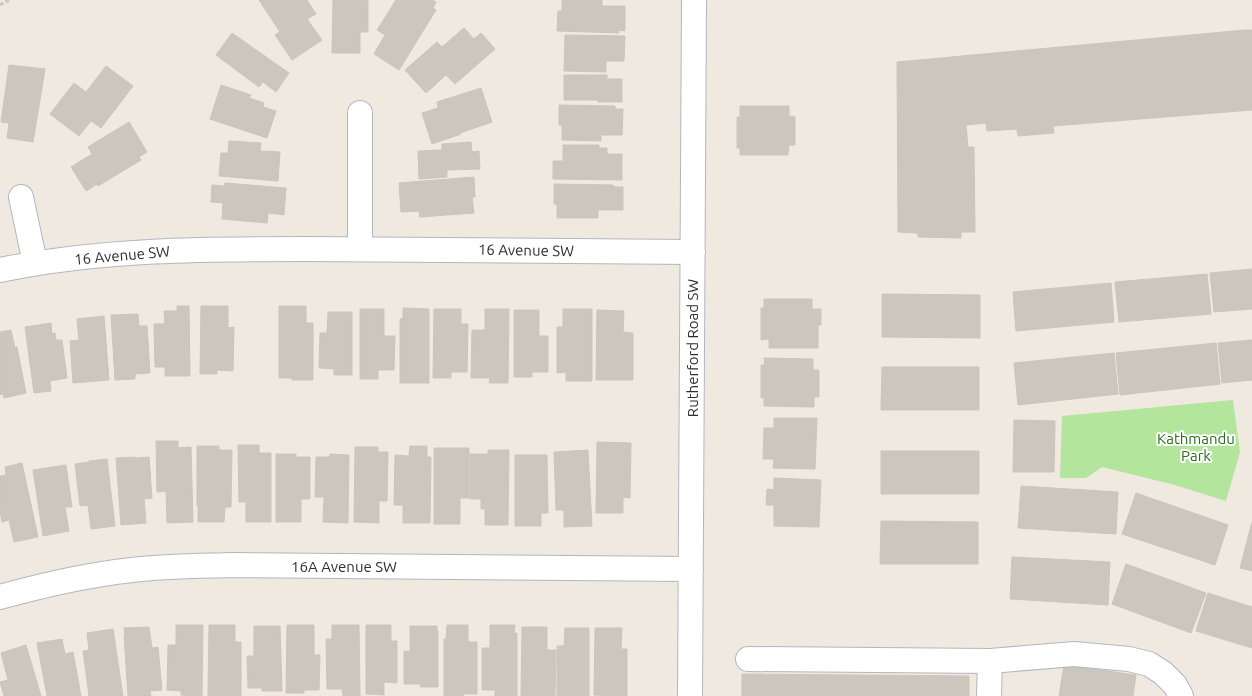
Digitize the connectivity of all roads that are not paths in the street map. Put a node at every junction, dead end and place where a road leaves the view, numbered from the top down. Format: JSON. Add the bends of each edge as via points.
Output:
{"nodes":[{"id":1,"x":694,"y":0,"type":"edge"},
{"id":2,"x":360,"y":113,"type":"dead end"},
{"id":3,"x":22,"y":197,"type":"dead end"},
{"id":4,"x":360,"y":249,"type":"junction"},
{"id":5,"x":693,"y":252,"type":"junction"},
{"id":6,"x":35,"y":263,"type":"junction"},
{"id":7,"x":0,"y":270,"type":"edge"},
{"id":8,"x":691,"y":569,"type":"junction"},
{"id":9,"x":0,"y":597,"type":"edge"},
{"id":10,"x":748,"y":660,"type":"dead end"},
{"id":11,"x":990,"y":661,"type":"junction"},
{"id":12,"x":690,"y":696,"type":"edge"},
{"id":13,"x":989,"y":696,"type":"edge"},
{"id":14,"x":1181,"y":696,"type":"edge"}],
"edges":[{"from":1,"to":5,"type":"street","name":"Rutherford Road SW"},
{"from":2,"to":4,"type":"street"},
{"from":3,"to":6,"type":"street"},
{"from":4,"to":5,"type":"street","name":"16 Avenue SW"},
{"from":4,"to":6,"type":"street","name":"16 Avenue SW","via":[[175,250]]},
{"from":5,"to":8,"type":"street","name":"Rutherford Road SW"},
{"from":6,"to":7,"type":"street","name":"16 Avenue SW"},
{"from":8,"to":9,"type":"street","name":"16A Avenue SW","via":[[233,565],[134,570],[40,586]]},
{"from":8,"to":12,"type":"street","name":"Rutherford Road SW"},
{"from":10,"to":11,"type":"street"},
{"from":11,"to":13,"type":"street"},
{"from":11,"to":14,"type":"street","via":[[1074,654],[1129,659],[1148,664],[1163,673]]}]}
